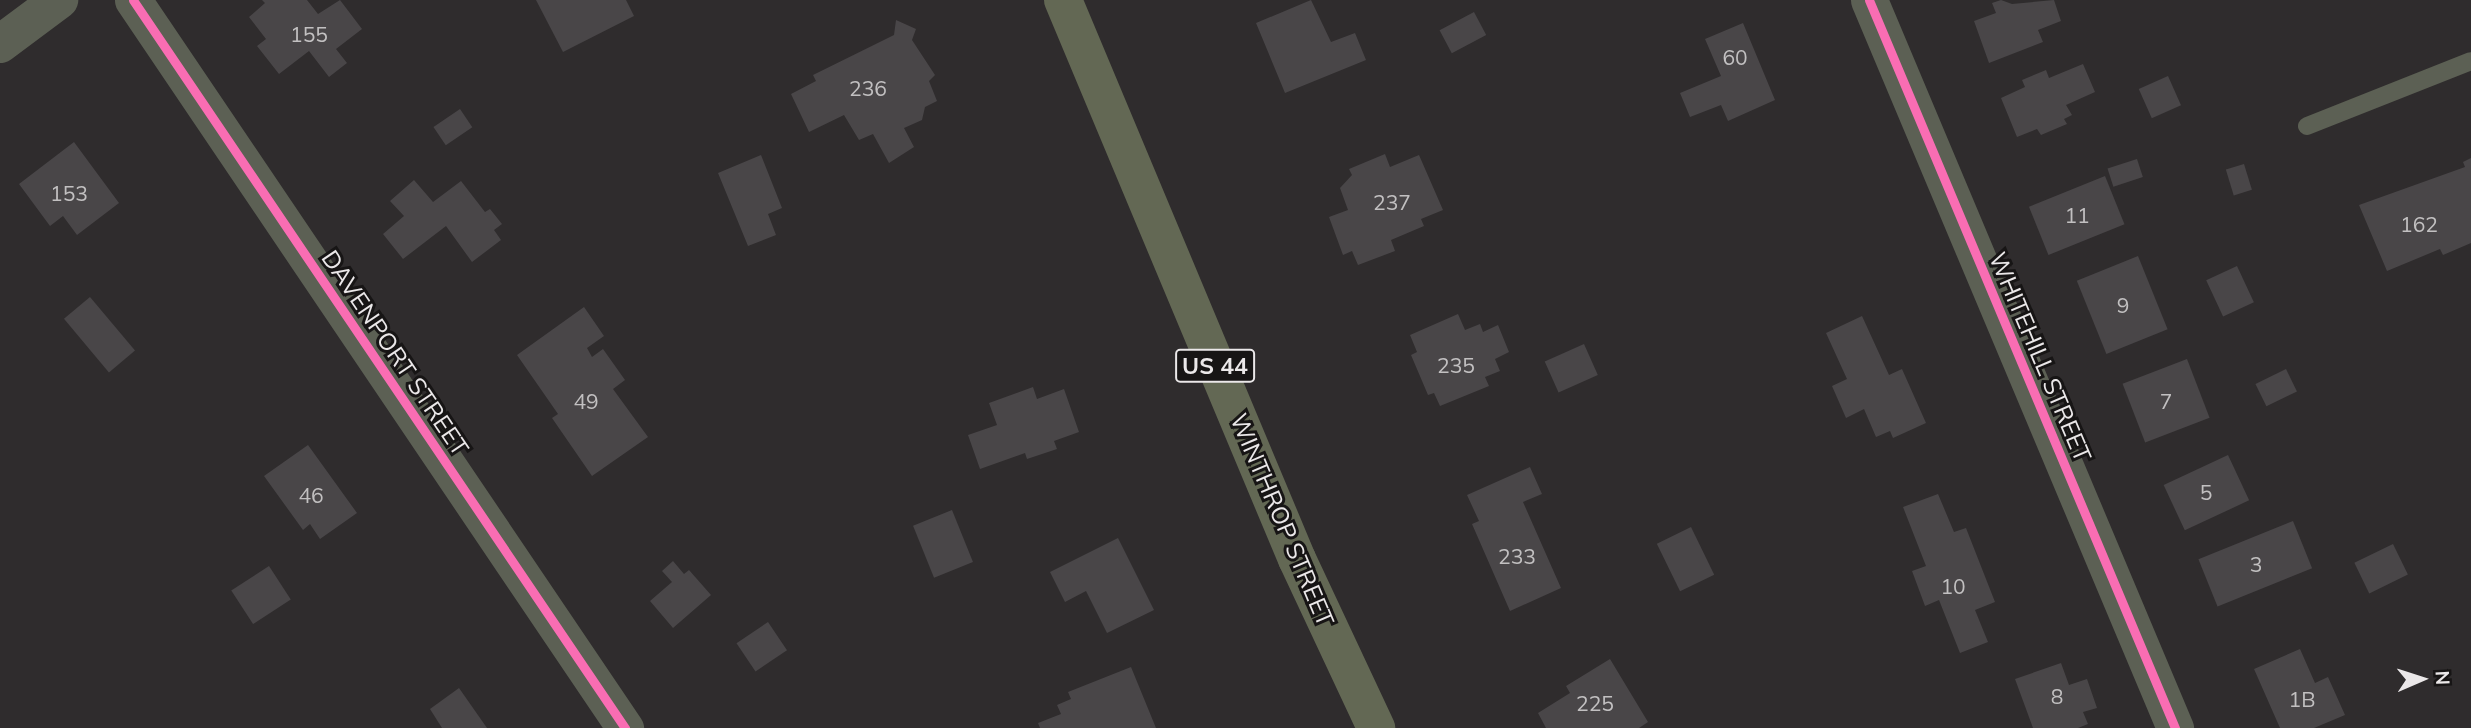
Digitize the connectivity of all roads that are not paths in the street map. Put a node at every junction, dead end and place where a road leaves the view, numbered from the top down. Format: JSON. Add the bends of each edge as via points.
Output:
{"nodes":[{"id":1,"x":59,"y":0,"type":"edge"},
{"id":2,"x":133,"y":0,"type":"edge"},
{"id":3,"x":1063,"y":0,"type":"edge"},
{"id":4,"x":1870,"y":0,"type":"edge"},
{"id":5,"x":0,"y":44,"type":"edge"},
{"id":6,"x":2471,"y":61,"type":"edge"},
{"id":7,"x":2307,"y":126,"type":"dead end"},
{"id":8,"x":625,"y":728,"type":"edge"},
{"id":9,"x":1376,"y":728,"type":"edge"},
{"id":10,"x":2175,"y":728,"type":"edge"}],
"edges":[{"from":1,"to":5,"type":"street"},
{"from":2,"to":8,"type":"street","name":"DAVENPORT STREET"},
{"from":3,"to":9,"type":"highway","name":"WINTHROP STREET","number":"US 44","via":[[1297,559]]},
{"from":4,"to":10,"type":"street","name":"WHITEHILL STREET"},
{"from":6,"to":7,"type":"lane"}]}
